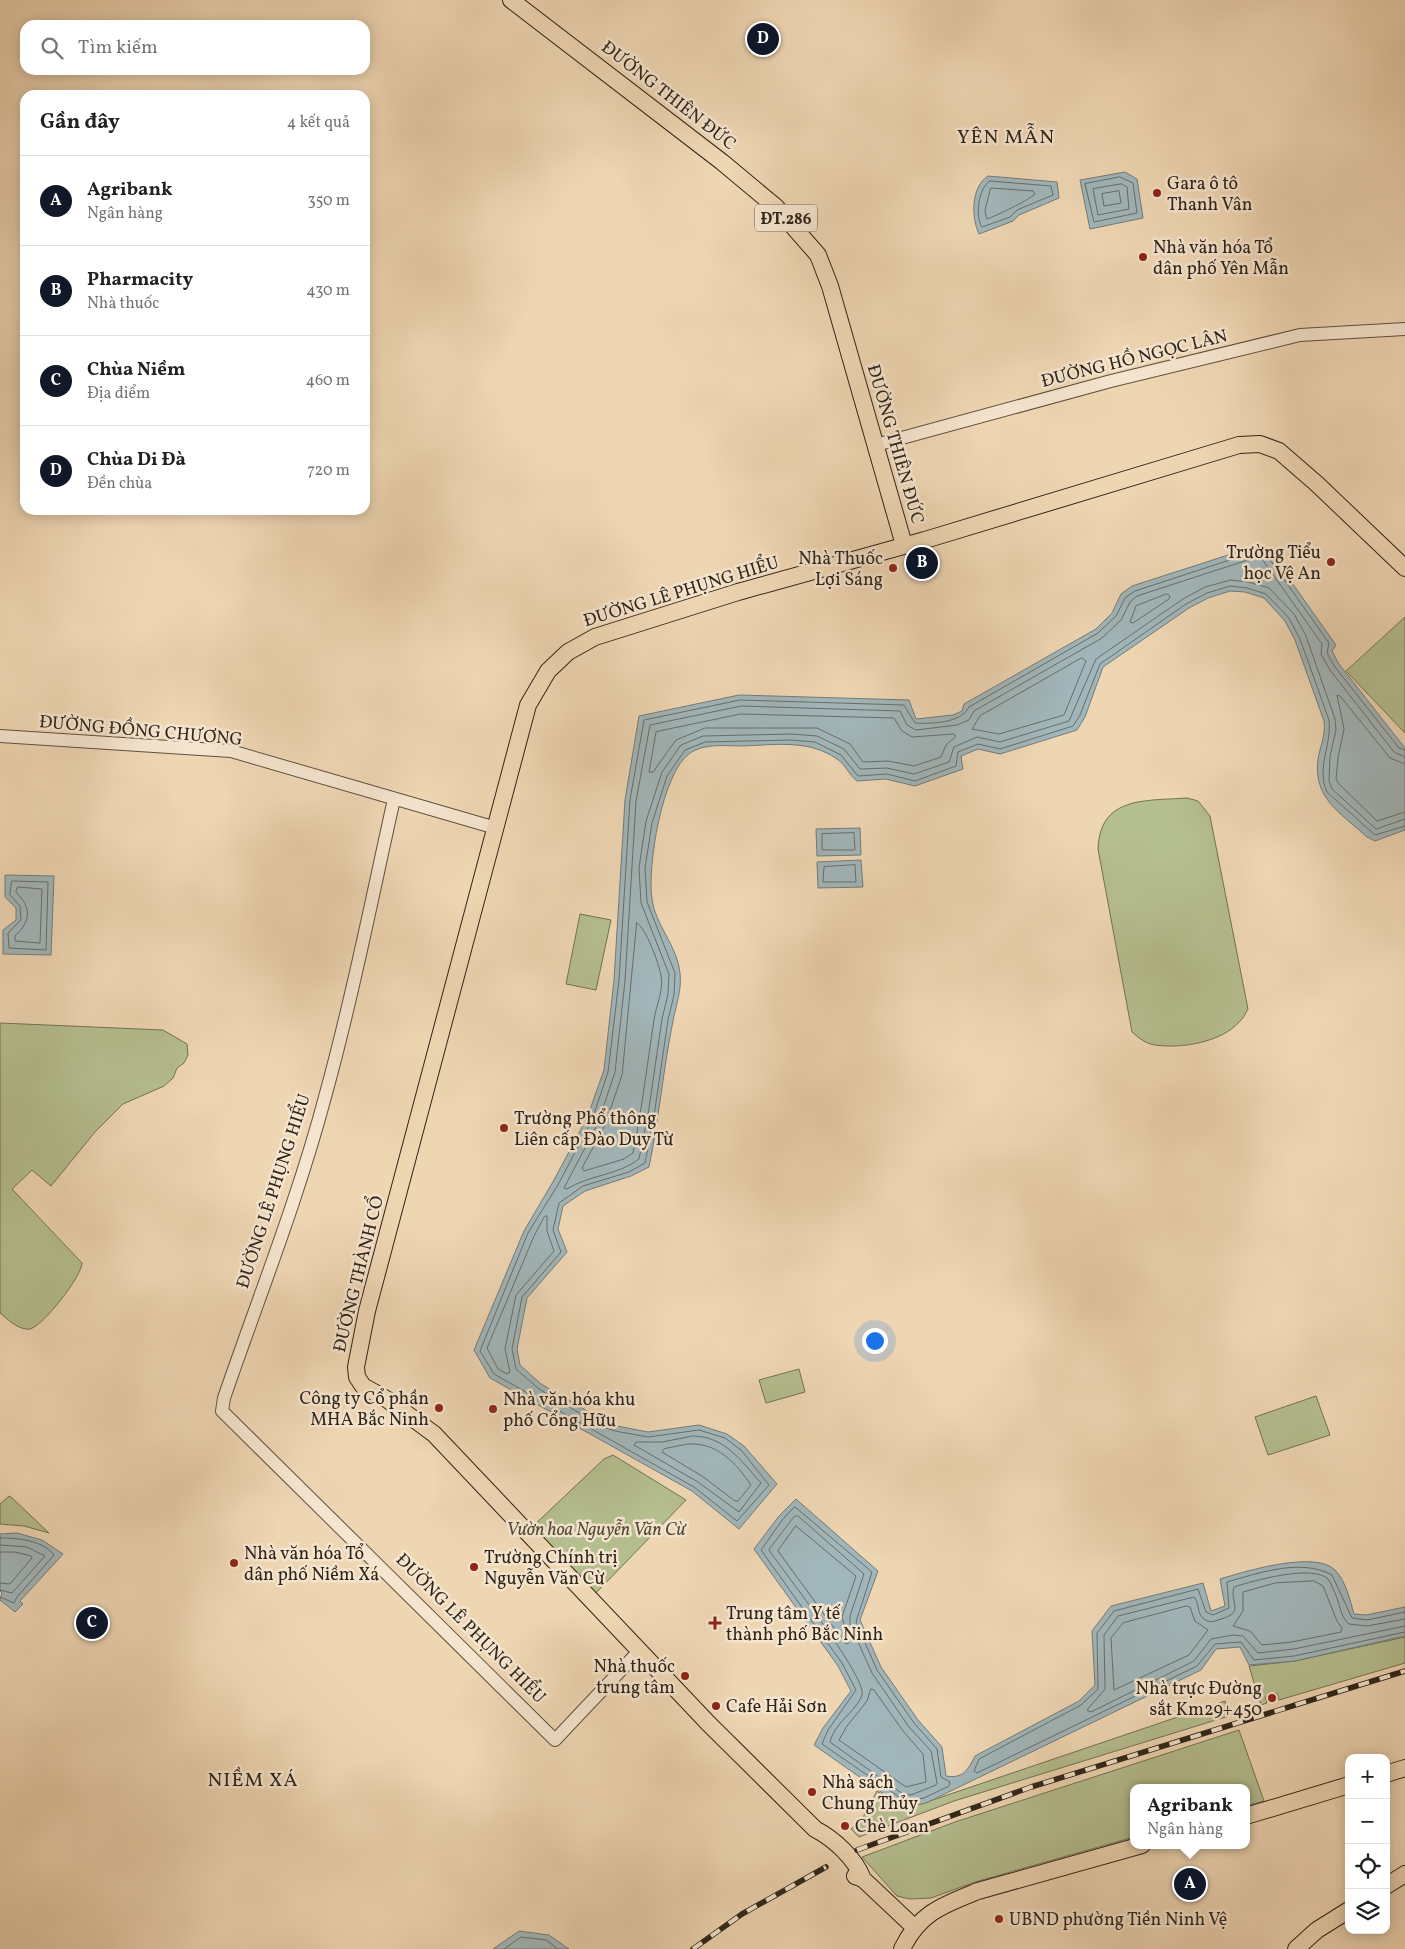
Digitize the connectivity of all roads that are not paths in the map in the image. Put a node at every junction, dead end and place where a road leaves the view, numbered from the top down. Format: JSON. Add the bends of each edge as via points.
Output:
{"nodes":[{"id":1,"x":511,"y":0,"type":"edge"},
{"id":2,"x":1405,"y":329,"type":"edge"},
{"id":3,"x":876,"y":445,"type":"junction"},
{"id":4,"x":904,"y":546,"type":"junction"},
{"id":5,"x":1405,"y":568,"type":"edge"},
{"id":6,"x":0,"y":736,"type":"edge"},
{"id":7,"x":394,"y":799,"type":"junction"},
{"id":8,"x":496,"y":828,"type":"junction"},
{"id":9,"x":640,"y":1650,"type":"junction"},
{"id":10,"x":1405,"y":1768,"type":"edge"},
{"id":11,"x":1390,"y":1773,"type":"edge"},
{"id":12,"x":1345,"y":1786,"type":"edge"},
{"id":13,"x":1250,"y":1815,"type":"edge"},
{"id":14,"x":1130,"y":1848,"type":"edge"},
{"id":15,"x":1405,"y":1874,"type":"edge"},
{"id":16,"x":1390,"y":1883,"type":"edge"},
{"id":17,"x":1345,"y":1912,"type":"edge"},
{"id":18,"x":915,"y":1928,"type":"junction"},
{"id":19,"x":902,"y":1949,"type":"edge"},
{"id":20,"x":1296,"y":1949,"type":"edge"}],
"edges":[{"from":1,"to":3,"type":"main road","name":"ĐƯỜNG THIÊN ĐỨC","number":"ĐT.286","via":[[722,162],[776,207],[809,242],[818,255],[830,286]]},
{"from":2,"to":3,"type":"street","name":"ĐƯỜNG HỒ NGỌC LÂN","via":[[1300,335],[1111,381]]},
{"from":3,"to":4,"type":"main road","name":"ĐƯỜNG THIÊN ĐỨC","number":"ĐT.286"},
{"from":4,"to":5,"type":"main road","name":"ĐƯỜNG THIÊN ĐỨC","via":[[1222,449],[1252,444],[1272,448],[1288,459]]},
{"from":4,"to":8,"type":"main road","name":"ĐƯỜNG LÊ PHỤNG HIỂU","via":[[738,592],[595,637],[576,646],[548,671],[528,705]]},
{"from":6,"to":7,"type":"street","name":"ĐƯỜNG ĐỒNG CHƯƠNG","via":[[231,751]]},
{"from":7,"to":8,"type":"street"},
{"from":7,"to":9,"type":"street","name":"ĐƯỜNG LÊ PHỤNG HIỂU","via":[[325,1098],[222,1411],[555,1740]]},
{"from":8,"to":9,"type":"main road","name":"ĐƯỜNG THÀNH CỔ","via":[[367,1311],[357,1374],[364,1388],[388,1400],[434,1434]]},
{"from":9,"to":18,"type":"main road","via":[[814,1829],[820,1842],[850,1874],[863,1879]]},
{"from":10,"to":11,"type":"main road"},
{"from":12,"to":13,"type":"main road"},
{"from":14,"to":18,"type":"main road","via":[[978,1891],[931,1912]]},
{"from":15,"to":16,"type":"main road"},
{"from":17,"to":20,"type":"main road","via":[[1317,1930]]},
{"from":18,"to":19,"type":"main road"}]}
